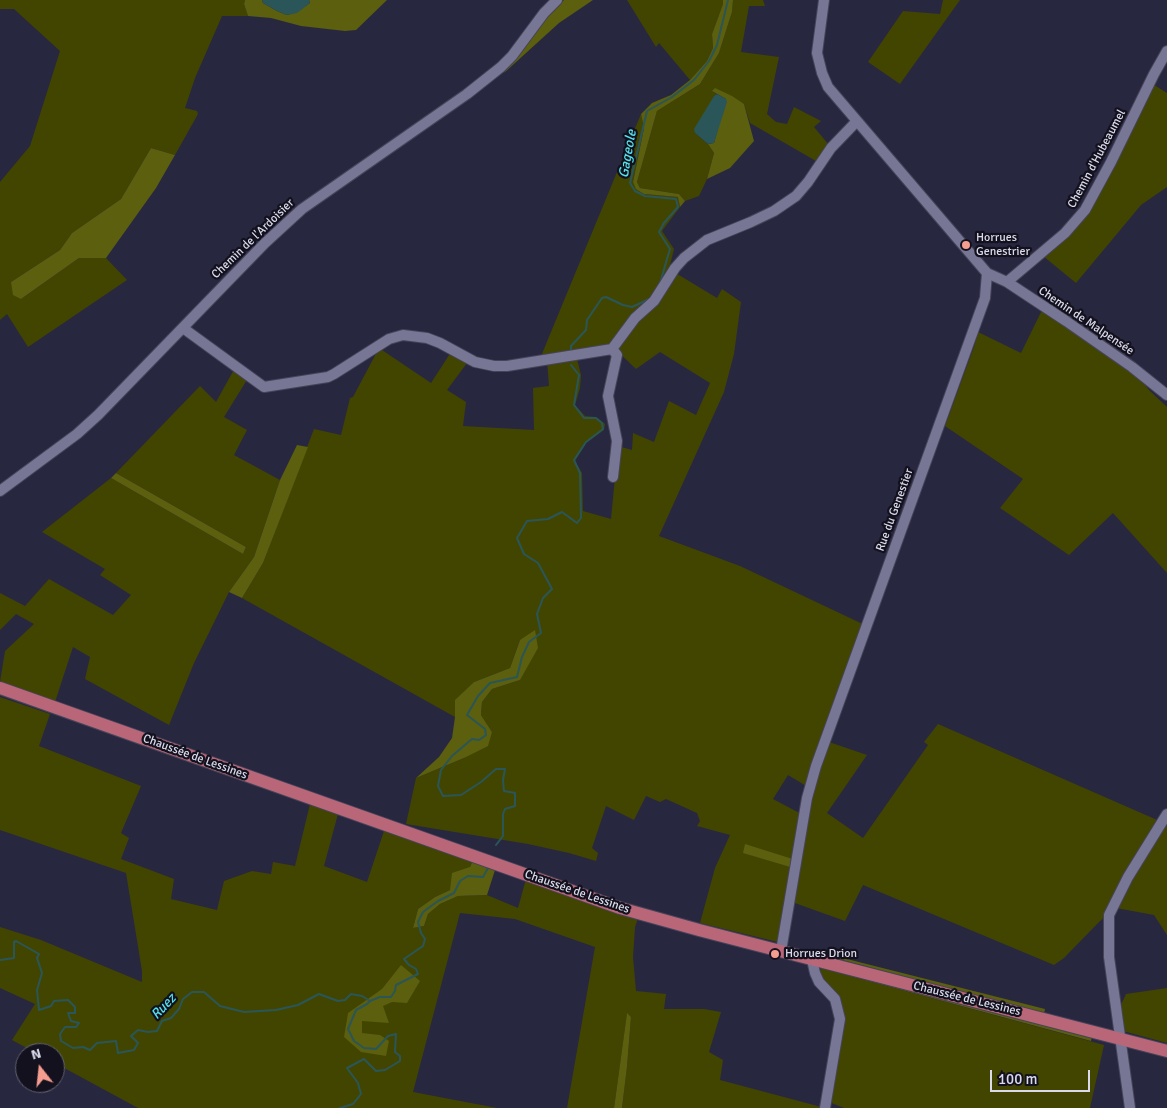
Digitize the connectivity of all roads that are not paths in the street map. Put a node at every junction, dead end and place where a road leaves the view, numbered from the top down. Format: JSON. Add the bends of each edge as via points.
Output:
{"nodes":[{"id":1,"x":557,"y":0,"type":"edge"},
{"id":2,"x":824,"y":0,"type":"edge"},
{"id":3,"x":1167,"y":51,"type":"edge"},
{"id":4,"x":857,"y":121,"type":"junction"},
{"id":5,"x":987,"y":273,"type":"junction"},
{"id":6,"x":1007,"y":282,"type":"junction"},
{"id":7,"x":183,"y":328,"type":"junction"},
{"id":8,"x":612,"y":349,"type":"junction"},
{"id":9,"x":1167,"y":395,"type":"edge"},
{"id":10,"x":613,"y":477,"type":"dead end"},
{"id":11,"x":1,"y":489,"type":"edge"},
{"id":12,"x":0,"y":688,"type":"edge"},
{"id":13,"x":1167,"y":814,"type":"edge"},
{"id":14,"x":781,"y":951,"type":"junction"},
{"id":15,"x":812,"y":960,"type":"junction"},
{"id":16,"x":1120,"y":1039,"type":"junction"},
{"id":17,"x":1167,"y":1051,"type":"edge"},
{"id":18,"x":825,"y":1108,"type":"edge"},
{"id":19,"x":1130,"y":1108,"type":"edge"}],
"edges":[{"from":1,"to":7,"type":"street","name":"Chemin de l'Ardoisier","via":[[501,67],[468,94],[302,209],[265,242]]},
{"from":2,"to":4,"type":"street","via":[[818,61],[828,87]]},
{"from":3,"to":6,"type":"street","name":"Chemin d'Hubeaumel","via":[[1085,210],[1065,233]]},
{"from":4,"to":5,"type":"street"},
{"from":4,"to":8,"type":"street","via":[[831,148],[796,196],[751,222],[707,240],[684,258],[654,301],[635,318]]},
{"from":5,"to":6,"type":"street","name":"Chemin de Malpensée"},
{"from":5,"to":14,"type":"street","name":"Rue du Genestier","via":[[985,298],[816,766]]},
{"from":6,"to":9,"type":"street","name":"Chemin de Malpensée","via":[[1111,352]]},
{"from":7,"to":8,"type":"street","via":[[264,387],[328,377],[389,339],[403,335],[427,338],[475,362],[494,366]]},
{"from":7,"to":11,"type":"street","name":"Chemin de l'Ardoisier","via":[[77,434]]},
{"from":8,"to":10,"type":"street","via":[[617,355],[608,396],[617,441]]},
{"from":12,"to":14,"type":"main road","name":"Chaussée de Lessines","via":[[620,908]]},
{"from":13,"to":16,"type":"street","via":[[1128,876],[1109,915],[1109,957]]},
{"from":14,"to":15,"type":"main road","name":"Chaussée de Lessines"},
{"from":15,"to":16,"type":"main road","name":"Chaussée de Lessines"},
{"from":15,"to":18,"type":"street","via":[[819,982],[835,999],[840,1019]]},
{"from":16,"to":17,"type":"main road","name":"Chaussée de Lessines"},
{"from":16,"to":19,"type":"street"}]}
